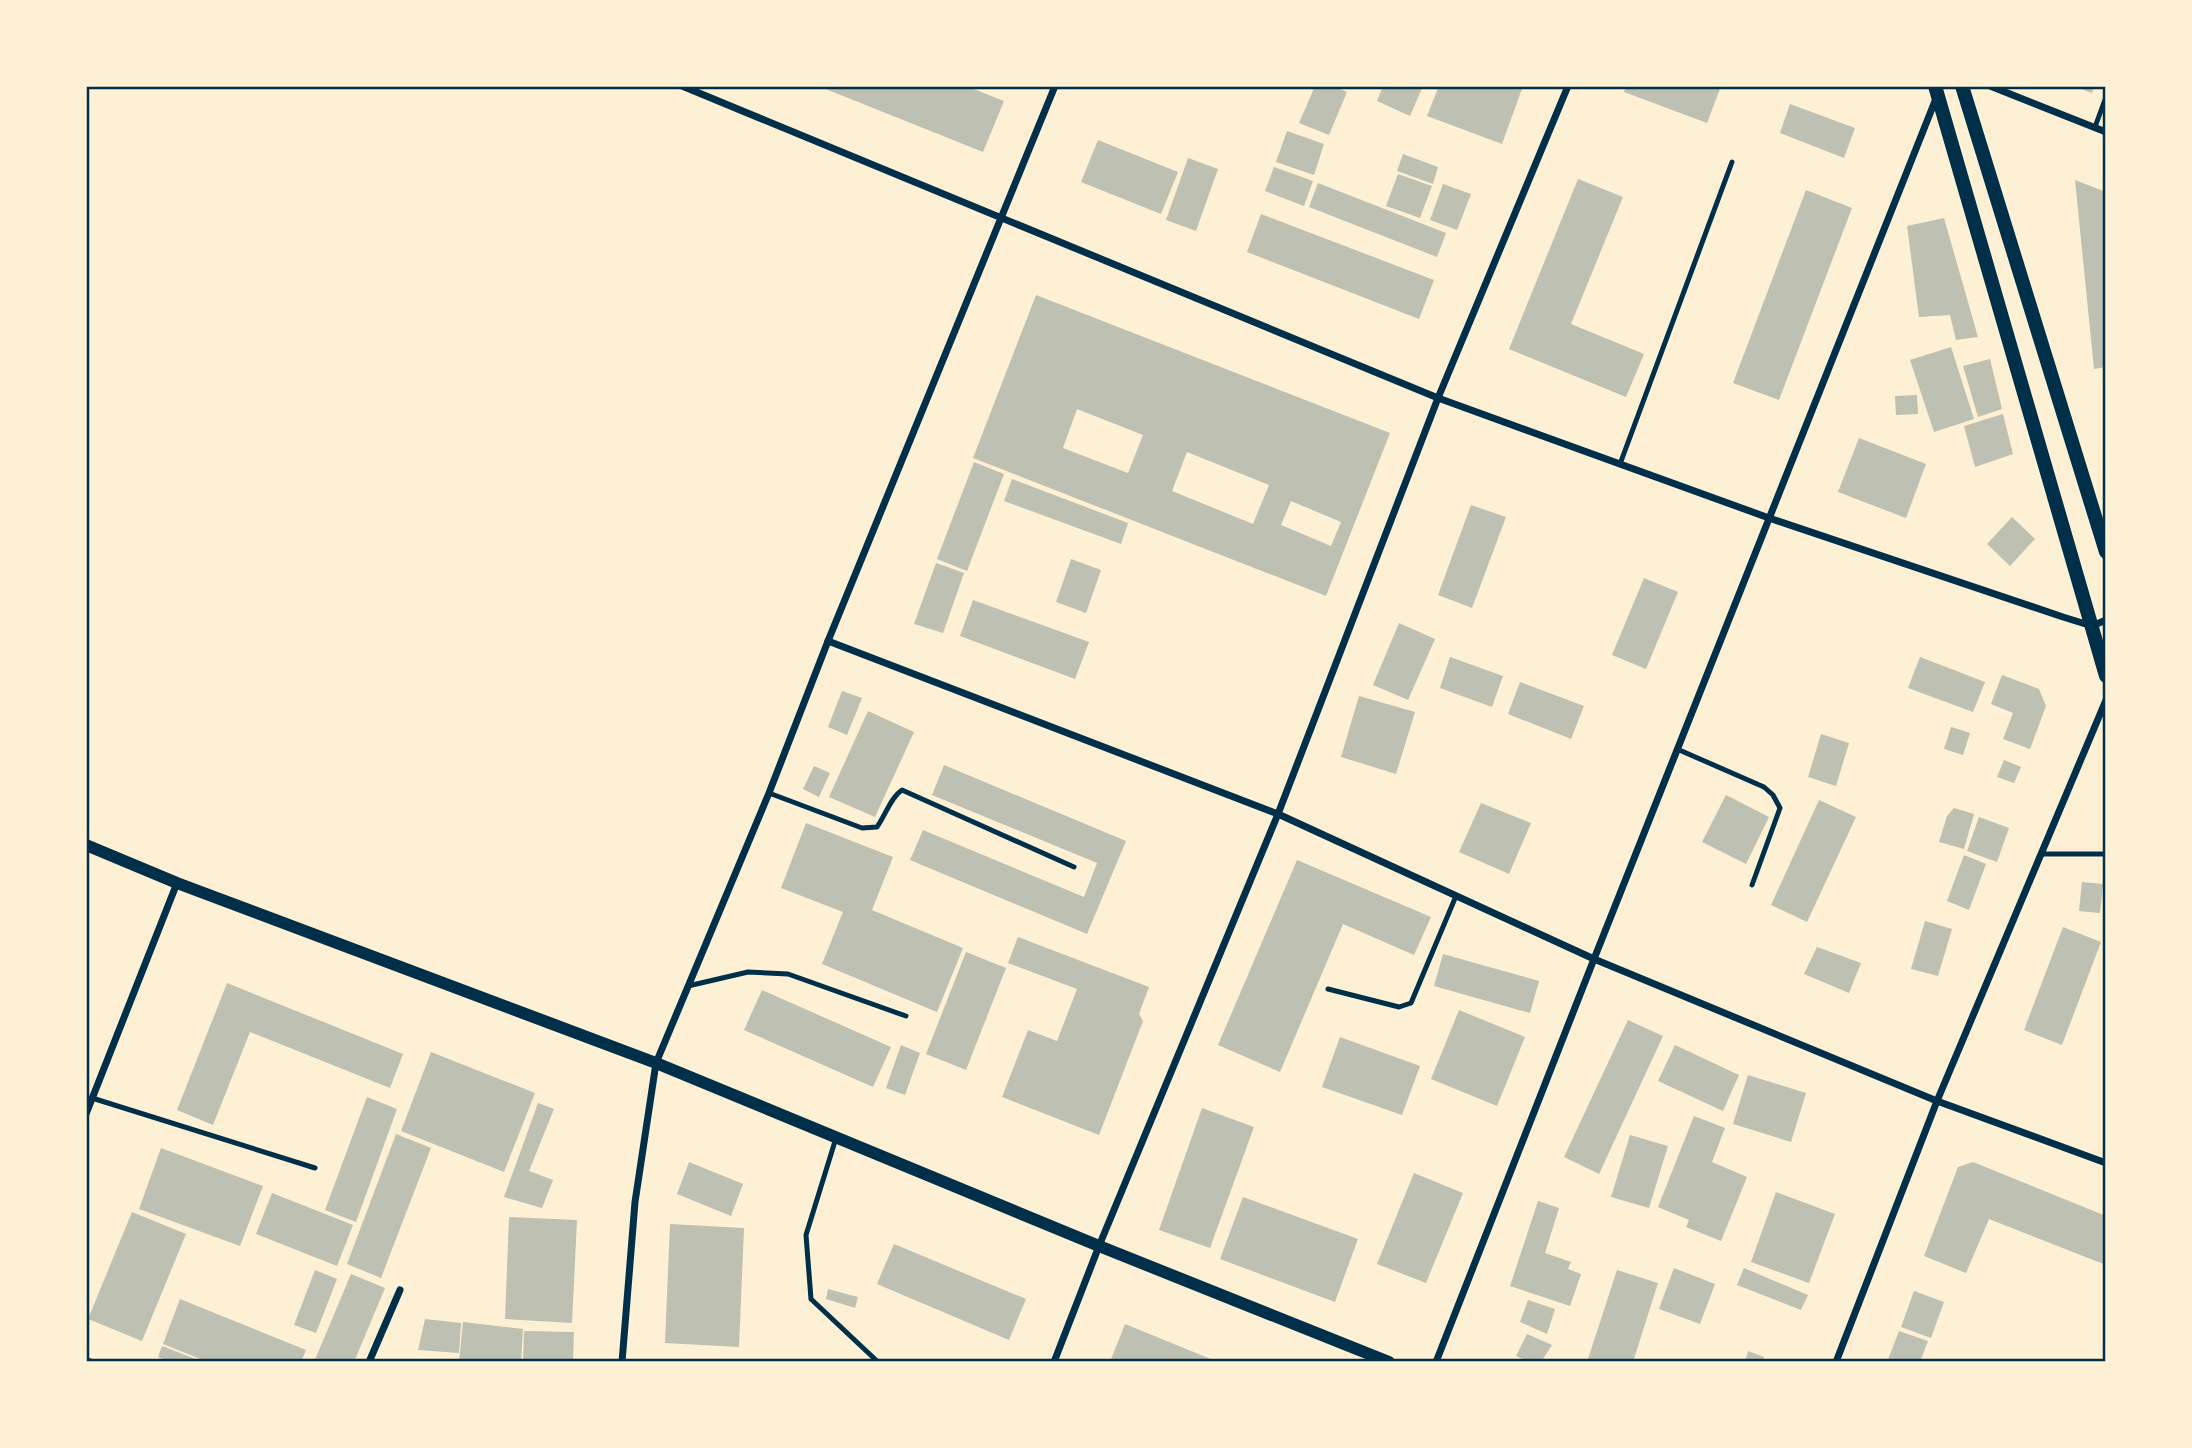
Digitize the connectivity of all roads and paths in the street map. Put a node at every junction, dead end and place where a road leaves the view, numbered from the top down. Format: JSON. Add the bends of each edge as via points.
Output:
{"nodes":[{"id":1,"x":682,"y":86,"type":"edge"},
{"id":2,"x":1055,"y":86,"type":"edge"},
{"id":3,"x":1568,"y":86,"type":"edge"},
{"id":4,"x":1962,"y":86,"type":"edge"},
{"id":5,"x":1990,"y":86,"type":"edge"},
{"id":6,"x":1938,"y":88,"type":"edge"},
{"id":7,"x":2106,"y":97,"type":"edge"},
{"id":8,"x":2095,"y":127,"type":"junction"},
{"id":9,"x":2106,"y":132,"type":"edge"},
{"id":10,"x":1732,"y":162,"type":"dead end"},
{"id":11,"x":1001,"y":218,"type":"junction"},
{"id":12,"x":1438,"y":398,"type":"junction"},
{"id":13,"x":1620,"y":464,"type":"junction"},
{"id":14,"x":1769,"y":518,"type":"junction"},
{"id":15,"x":2106,"y":552,"type":"edge"},
{"id":16,"x":2106,"y":620,"type":"edge"},
{"id":17,"x":2092,"y":626,"type":"junction"},
{"id":18,"x":828,"y":641,"type":"junction"},
{"id":19,"x":2106,"y":676,"type":"edge"},
{"id":20,"x":2106,"y":700,"type":"edge"},
{"id":21,"x":1677,"y":749,"type":"junction"},
{"id":22,"x":769,"y":793,"type":"junction"},
{"id":23,"x":1278,"y":814,"type":"junction"},
{"id":24,"x":86,"y":845,"type":"edge"},
{"id":25,"x":2041,"y":854,"type":"junction"},
{"id":26,"x":2106,"y":854,"type":"edge"},
{"id":27,"x":1074,"y":867,"type":"dead end"},
{"id":28,"x":177,"y":883,"type":"junction"},
{"id":29,"x":1752,"y":885,"type":"dead end"},
{"id":30,"x":1456,"y":896,"type":"junction"},
{"id":31,"x":1594,"y":959,"type":"junction"},
{"id":32,"x":688,"y":986,"type":"junction"},
{"id":33,"x":1328,"y":989,"type":"dead end"},
{"id":34,"x":906,"y":1016,"type":"dead end"},
{"id":35,"x":656,"y":1063,"type":"junction"},
{"id":36,"x":92,"y":1098,"type":"junction"},
{"id":37,"x":1937,"y":1101,"type":"junction"},
{"id":38,"x":86,"y":1114,"type":"edge"},
{"id":39,"x":836,"y":1138,"type":"junction"},
{"id":40,"x":2106,"y":1163,"type":"edge"},
{"id":41,"x":315,"y":1168,"type":"dead end"},
{"id":42,"x":1098,"y":1246,"type":"junction"},
{"id":43,"x":400,"y":1290,"type":"dead end"},
{"id":44,"x":369,"y":1362,"type":"edge"},
{"id":45,"x":622,"y":1362,"type":"edge"},
{"id":46,"x":878,"y":1362,"type":"edge"},
{"id":47,"x":1054,"y":1362,"type":"edge"},
{"id":48,"x":1389,"y":1362,"type":"edge"},
{"id":49,"x":1436,"y":1362,"type":"edge"},
{"id":50,"x":1836,"y":1362,"type":"edge"}],
"edges":[{"from":1,"to":11,"type":"street"},
{"from":2,"to":11,"type":"street"},
{"from":3,"to":12,"type":"street"},
{"from":4,"to":15,"type":"main road"},
{"from":5,"to":8,"type":"street"},
{"from":6,"to":14,"type":"street"},
{"from":6,"to":17,"type":"main road"},
{"from":7,"to":8,"type":"lane"},
{"from":8,"to":9,"type":"street"},
{"from":10,"to":13,"type":"lane"},
{"from":11,"to":12,"type":"street"},
{"from":11,"to":18,"type":"street"},
{"from":12,"to":13,"type":"street"},
{"from":12,"to":23,"type":"street"},
{"from":13,"to":14,"type":"street"},
{"from":14,"to":17,"type":"street"},
{"from":14,"to":21,"type":"street"},
{"from":16,"to":17,"type":"street"},
{"from":17,"to":19,"type":"main road"},
{"from":18,"to":22,"type":"street"},
{"from":18,"to":23,"type":"street"},
{"from":20,"to":25,"type":"street"},
{"from":21,"to":29,"type":"lane","via":[[1773,795],[1780,808]]},
{"from":21,"to":31,"type":"street"},
{"from":22,"to":27,"type":"lane","via":[[862,828],[877,827],[895,794],[902,790]]},
{"from":22,"to":32,"type":"street"},
{"from":23,"to":30,"type":"street"},
{"from":23,"to":42,"type":"street"},
{"from":24,"to":28,"type":"street"},
{"from":25,"to":26,"type":"lane"},
{"from":25,"to":37,"type":"street"},
{"from":28,"to":35,"type":"street"},
{"from":28,"to":36,"type":"street"},
{"from":30,"to":31,"type":"street"},
{"from":30,"to":33,"type":"lane","via":[[1411,1003],[1399,1007]]},
{"from":31,"to":37,"type":"street"},
{"from":31,"to":49,"type":"street"},
{"from":32,"to":34,"type":"lane","via":[[748,972],[788,974]]},
{"from":32,"to":35,"type":"street"},
{"from":35,"to":39,"type":"street"},
{"from":35,"to":45,"type":"street","via":[[635,1202]]},
{"from":36,"to":38,"type":"street"},
{"from":36,"to":41,"type":"lane"},
{"from":37,"to":40,"type":"street"},
{"from":37,"to":50,"type":"street"},
{"from":39,"to":42,"type":"street"},
{"from":39,"to":46,"type":"lane","via":[[806,1235],[811,1299]]},
{"from":42,"to":47,"type":"street"},
{"from":42,"to":48,"type":"street"},
{"from":43,"to":44,"type":"street"}]}
